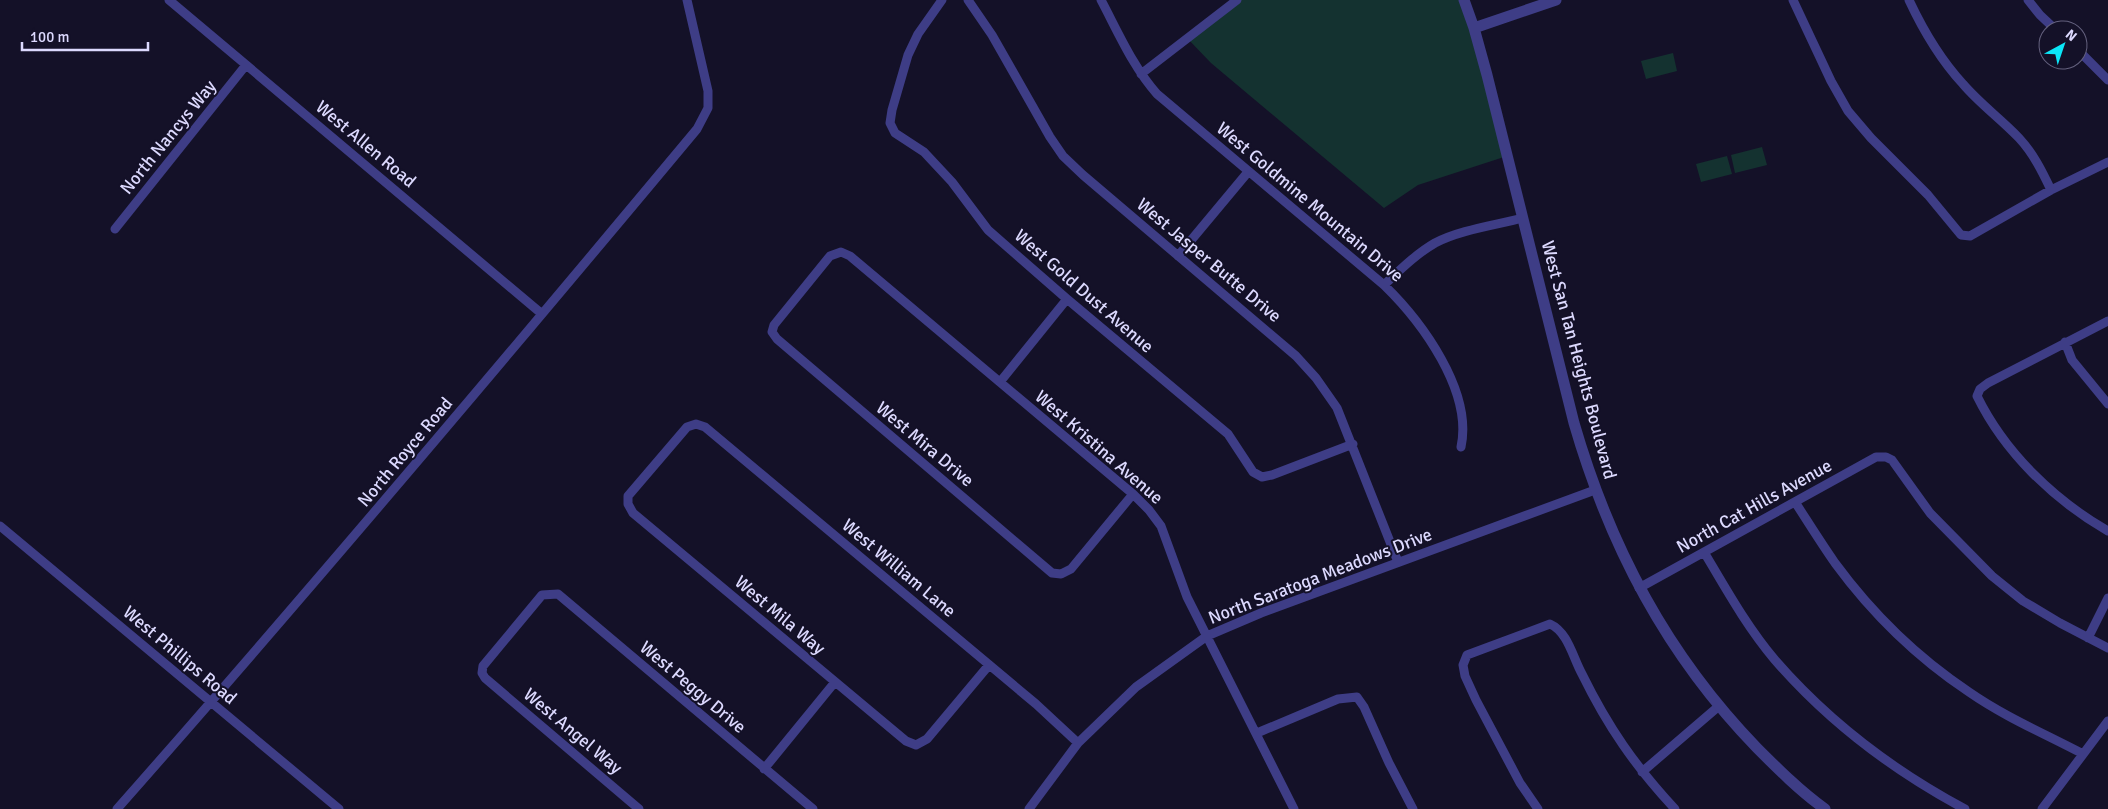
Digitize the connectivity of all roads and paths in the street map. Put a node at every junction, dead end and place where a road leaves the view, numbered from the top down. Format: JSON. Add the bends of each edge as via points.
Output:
{"nodes":[{"id":1,"x":168,"y":0,"type":"edge"},
{"id":2,"x":687,"y":0,"type":"edge"},
{"id":3,"x":942,"y":0,"type":"edge"},
{"id":4,"x":968,"y":0,"type":"edge"},
{"id":5,"x":1101,"y":0,"type":"edge"},
{"id":6,"x":1464,"y":0,"type":"edge"},
{"id":7,"x":1556,"y":0,"type":"edge"},
{"id":8,"x":1793,"y":0,"type":"edge"},
{"id":9,"x":1909,"y":0,"type":"edge"},
{"id":10,"x":2028,"y":0,"type":"edge"},
{"id":11,"x":1233,"y":1,"type":"edge"},
{"id":12,"x":2045,"y":20,"type":"edge"},
{"id":13,"x":1474,"y":28,"type":"junction"},
{"id":14,"x":2088,"y":60,"type":"edge"},
{"id":15,"x":246,"y":65,"type":"junction"},
{"id":16,"x":1141,"y":74,"type":"junction"},
{"id":17,"x":2108,"y":80,"type":"edge"},
{"id":18,"x":2108,"y":162,"type":"edge"},
{"id":19,"x":1248,"y":172,"type":"junction"},
{"id":20,"x":2052,"y":190,"type":"junction"},
{"id":21,"x":1524,"y":218,"type":"junction"},
{"id":22,"x":114,"y":229,"type":"dead end"},
{"id":23,"x":841,"y":252,"type":"joint"},
{"id":24,"x":1178,"y":256,"type":"junction"},
{"id":25,"x":1384,"y":284,"type":"junction"},
{"id":26,"x":1067,"y":299,"type":"junction"},
{"id":27,"x":542,"y":314,"type":"junction"},
{"id":28,"x":2108,"y":321,"type":"edge"},
{"id":29,"x":2065,"y":342,"type":"junction"},
{"id":30,"x":1000,"y":382,"type":"junction"},
{"id":31,"x":2108,"y":404,"type":"edge"},
{"id":32,"x":1353,"y":444,"type":"junction"},
{"id":33,"x":1460,"y":447,"type":"dead end"},
{"id":34,"x":1595,"y":490,"type":"junction"},
{"id":35,"x":1133,"y":494,"type":"junction"},
{"id":36,"x":1795,"y":502,"type":"junction"},
{"id":37,"x":628,"y":504,"type":"joint"},
{"id":38,"x":0,"y":526,"type":"edge"},
{"id":39,"x":2108,"y":531,"type":"edge"},
{"id":40,"x":1704,"y":552,"type":"junction"},
{"id":41,"x":1398,"y":562,"type":"junction"},
{"id":42,"x":1639,"y":588,"type":"junction"},
{"id":43,"x":2108,"y":598,"type":"edge"},
{"id":44,"x":1207,"y":636,"type":"junction"},
{"id":45,"x":2088,"y":638,"type":"junction"},
{"id":46,"x":2108,"y":648,"type":"edge"},
{"id":47,"x":989,"y":665,"type":"junction"},
{"id":48,"x":485,"y":678,"type":"joint"},
{"id":49,"x":835,"y":682,"type":"junction"},
{"id":50,"x":211,"y":702,"type":"junction"},
{"id":51,"x":1719,"y":706,"type":"junction"},
{"id":52,"x":2108,"y":721,"type":"edge"},
{"id":53,"x":1257,"y":733,"type":"junction"},
{"id":54,"x":1078,"y":743,"type":"junction"},
{"id":55,"x":2083,"y":754,"type":"junction"},
{"id":56,"x":764,"y":769,"type":"junction"},
{"id":57,"x":1642,"y":772,"type":"junction"},
{"id":58,"x":117,"y":809,"type":"edge"},
{"id":59,"x":339,"y":809,"type":"edge"},
{"id":60,"x":639,"y":809,"type":"edge"},
{"id":61,"x":813,"y":809,"type":"edge"},
{"id":62,"x":1029,"y":809,"type":"edge"},
{"id":63,"x":1294,"y":809,"type":"edge"},
{"id":64,"x":1413,"y":809,"type":"edge"},
{"id":65,"x":1538,"y":809,"type":"edge"},
{"id":66,"x":1675,"y":809,"type":"edge"},
{"id":67,"x":1825,"y":809,"type":"edge"},
{"id":68,"x":1965,"y":809,"type":"edge"},
{"id":69,"x":2042,"y":809,"type":"edge"}],
"edges":[{"from":1,"to":15,"type":"street","name":"West Allen Road"},
{"from":2,"to":27,"type":"street","name":"North Royce Road","via":[[708,91],[708,108],[697,129]]},
{"from":3,"to":26,"type":"street","name":"West Gold Dust Avenue","via":[[918,34],[908,55],[890,123],[895,133],[924,152],[952,182],[988,230]]},
{"from":4,"to":24,"type":"street","name":"West Jasper Butte Drive","via":[[1063,156]]},
{"from":5,"to":16,"type":"street","name":"West Goldmine Mountain Drive"},
{"from":6,"to":13,"type":"street","name":"West San Tan Heights Boulevard"},
{"from":7,"to":13,"type":"street"},
{"from":8,"to":20,"type":"street","via":[[1848,111],[1962,235],[1970,236]]},
{"from":9,"to":20,"type":"street","via":[[1943,60],[1964,86],[2019,138],[2034,156]]},
{"from":10,"to":12,"type":"street"},
{"from":11,"to":16,"type":"street"},
{"from":13,"to":21,"type":"street","name":"West San Tan Heights Boulevard"},
{"from":14,"to":17,"type":"street"},
{"from":15,"to":22,"type":"street","name":"North Nancys Way"},
{"from":15,"to":27,"type":"street","name":"West Allen Road"},
{"from":16,"to":19,"type":"street","name":"West Goldmine Mountain Drive","via":[[1157,94]]},
{"from":18,"to":20,"type":"street"},
{"from":19,"to":24,"type":"street"},
{"from":19,"to":25,"type":"street","name":"West Goldmine Mountain Drive"},
{"from":21,"to":25,"type":"street","via":[[1436,242]]},
{"from":21,"to":34,"type":"street","name":"West San Tan Heights Boulevard","via":[[1574,423]]},
{"from":23,"to":30,"type":"street","name":"West Kristina Avenue","via":[[850,256]]},
{"from":23,"to":35,"type":"street","name":"West Mira Drive","via":[[830,256],[774,325],[772,332],[1052,572],[1061,574],[1071,569]]},
{"from":24,"to":32,"type":"street","name":"West Jasper Butte Drive","via":[[1296,356],[1337,408]]},
{"from":25,"to":33,"type":"street","name":"West Goldmine Mountain Drive","via":[[1416,320],[1450,379],[1462,417]]},
{"from":26,"to":30,"type":"street"},
{"from":26,"to":32,"type":"street","name":"West Gold Dust Avenue","via":[[1228,434],[1253,472],[1262,477]]},
{"from":27,"to":50,"type":"street","name":"North Royce Road"},
{"from":28,"to":29,"type":"street"},
{"from":29,"to":31,"type":"street","via":[[2072,360]]},
{"from":29,"to":39,"type":"street","via":[[1988,383],[1977,396],[1985,414],[2044,484],[2080,515]]},
{"from":30,"to":35,"type":"street","name":"West Kristina Avenue"},
{"from":32,"to":41,"type":"street","name":"West Jasper Butte Drive"},
{"from":34,"to":41,"type":"street","name":"North Saratoga Meadows Drive"},
{"from":34,"to":42,"type":"street","name":"West San Tan Heights Boulevard"},
{"from":35,"to":44,"type":"street","name":"West Kristina Avenue","via":[[1161,526],[1187,597]]},
{"from":36,"to":40,"type":"street","name":"North Cat Hills Avenue"},
{"from":36,"to":45,"type":"street","name":"North Cat Hills Avenue","via":[[1876,457],[1886,457],[1892,460],[1930,513],[1992,576],[2023,601]]},
{"from":36,"to":55,"type":"street","via":[[1834,562],[1912,647],[1969,692]]},
{"from":37,"to":47,"type":"street","name":"West William Lane","via":[[628,496],[687,427],[696,424],[705,427]]},
{"from":37,"to":49,"type":"street","name":"West Mila Way","via":[[633,513]]},
{"from":38,"to":50,"type":"street","name":"West Phillips Road"},
{"from":40,"to":42,"type":"street","name":"North Cat Hills Avenue"},
{"from":40,"to":68,"type":"street","via":[[1741,614],[1775,659],[1805,691],[1876,754]]},
{"from":41,"to":44,"type":"street","name":"North Saratoga Meadows Drive"},
{"from":42,"to":51,"type":"street","name":"West San Tan Heights Boulevard","via":[[1661,627]]},
{"from":43,"to":45,"type":"street"},
{"from":44,"to":53,"type":"street","name":"West Kristina Avenue"},
{"from":44,"to":54,"type":"street","name":"North Saratoga Meadows Drive","via":[[1136,687]]},
{"from":45,"to":46,"type":"street"},
{"from":47,"to":49,"type":"street","name":"West Mila Way","via":[[927,740],[916,745],[906,741]]},
{"from":47,"to":54,"type":"street","name":"West William Lane"},
{"from":48,"to":56,"type":"street","name":"West Peggy Drive","via":[[482,666],[542,595],[558,594]]},
{"from":48,"to":60,"type":"street","name":"West Angel Way"},
{"from":49,"to":56,"type":"street"},
{"from":50,"to":58,"type":"street","name":"North Royce Road"},
{"from":50,"to":59,"type":"street","name":"West Phillips Road"},
{"from":51,"to":57,"type":"street"},
{"from":51,"to":67,"type":"street","name":"West San Tan Heights Boulevard","via":[[1774,764]]},
{"from":52,"to":55,"type":"street"},
{"from":53,"to":63,"type":"street","name":"West Kristina Avenue"},
{"from":53,"to":64,"type":"street","via":[[1338,699],[1357,696]]},
{"from":54,"to":62,"type":"street","name":"North Saratoga Meadows Drive"},
{"from":55,"to":69,"type":"street"},
{"from":56,"to":61,"type":"street","name":"West Peggy Drive"},
{"from":57,"to":65,"type":"street","via":[[1603,714],[1566,640],[1558,628],[1550,624],[1467,655],[1463,665],[1489,729]]},
{"from":57,"to":66,"type":"street"}]}
